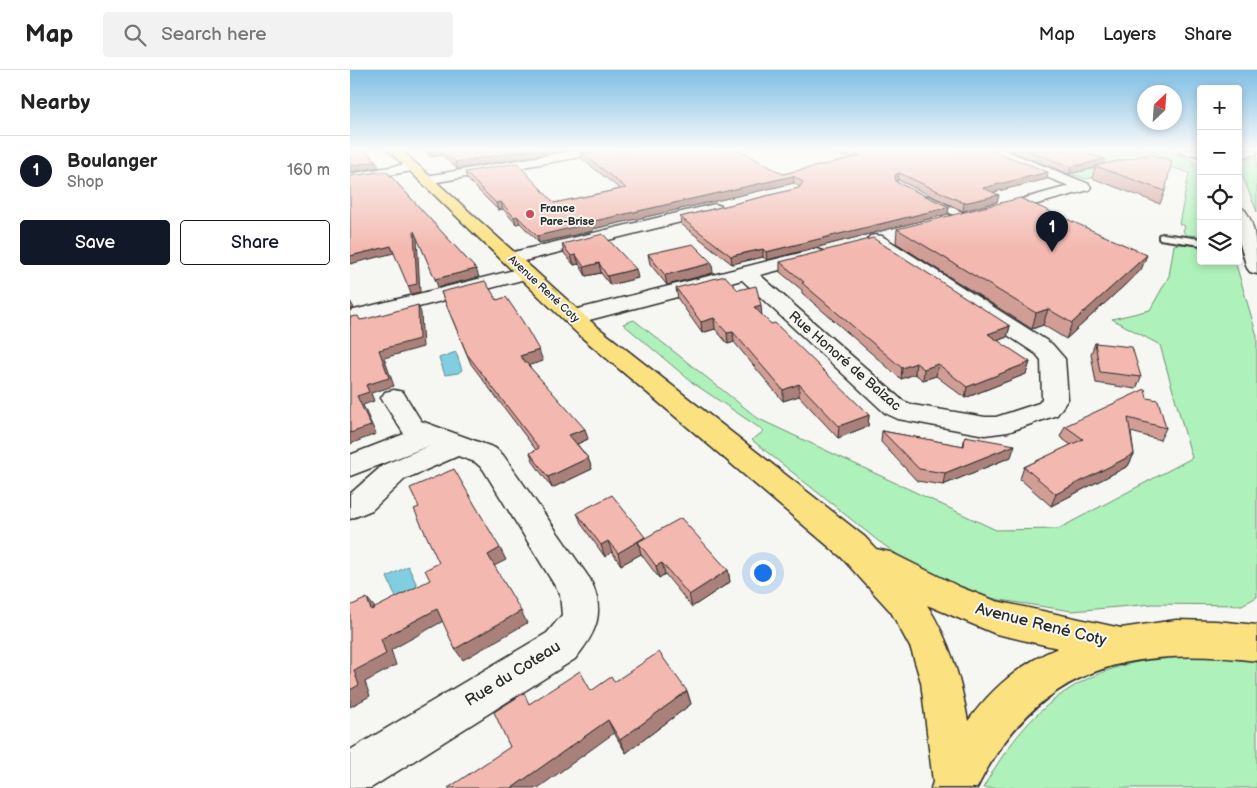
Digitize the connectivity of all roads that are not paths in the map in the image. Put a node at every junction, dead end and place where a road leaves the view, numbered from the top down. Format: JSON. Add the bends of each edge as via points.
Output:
{"nodes":[{"id":1,"x":430,"y":184,"type":"edge"},
{"id":2,"x":1075,"y":184,"type":"edge"},
{"id":3,"x":917,"y":194,"type":"edge"},
{"id":4,"x":736,"y":204,"type":"edge"},
{"id":5,"x":967,"y":218,"type":"junction"},
{"id":6,"x":940,"y":225,"type":"edge"},
{"id":7,"x":903,"y":233,"type":"edge"},
{"id":8,"x":1242,"y":233,"type":"edge"},
{"id":9,"x":1163,"y":237,"type":"dead end"},
{"id":10,"x":1197,"y":241,"type":"edge"},
{"id":11,"x":830,"y":252,"type":"edge"},
{"id":12,"x":519,"y":265,"type":"junction"},
{"id":13,"x":1257,"y":268,"type":"edge"},
{"id":14,"x":746,"y":273,"type":"junction"},
{"id":15,"x":574,"y":317,"type":"junction"},
{"id":16,"x":350,"y":318,"type":"edge"},
{"id":17,"x":394,"y":398,"type":"dead end"},
{"id":18,"x":443,"y":440,"type":"junction"},
{"id":19,"x":350,"y":466,"type":"edge"},
{"id":20,"x":350,"y":507,"type":"edge"},
{"id":21,"x":853,"y":547,"type":"junction"},
{"id":22,"x":1257,"y":643,"type":"edge"},
{"id":23,"x":1118,"y":644,"type":"junction"},
{"id":24,"x":350,"y":775,"type":"edge"},
{"id":25,"x":955,"y":785,"type":"edge"}],
"edges":[{"from":1,"to":12,"type":"main road","name":"Avenue René Coty"},
{"from":2,"to":5,"type":"street","via":[[1084,187]]},
{"from":3,"to":5,"type":"lane"},
{"from":4,"to":12,"type":"street"},
{"from":5,"to":6,"type":"street"},
{"from":7,"to":14,"type":"street","name":"Rue Honoré de Balzac","via":[[867,242],[1044,349],[1053,359],[1055,399],[1048,409],[998,426],[907,413],[894,407]]},
{"from":8,"to":13,"type":"street"},
{"from":9,"to":10,"type":"lane"},
{"from":11,"to":14,"type":"street"},
{"from":12,"to":15,"type":"main road","name":"Avenue René Coty"},
{"from":12,"to":16,"type":"street"},
{"from":14,"to":15,"type":"street"},
{"from":15,"to":21,"type":"main road","name":"Avenue René Coty"},
{"from":17,"to":18,"type":"street","name":"Rue du Coteau","via":[[411,427]]},
{"from":18,"to":19,"type":"street"},
{"from":18,"to":20,"type":"street","via":[[394,472],[361,502]]},
{"from":18,"to":24,"type":"street","name":"Rue du Coteau","via":[[485,455],[492,462],[577,590],[582,608],[578,628],[560,646]]},
{"from":21,"to":23,"type":"main road","name":"Avenue René Coty","via":[[920,586],[968,607],[996,617]]},
{"from":21,"to":25,"type":"main road","via":[[904,601],[930,648],[941,682]]},
{"from":22,"to":23,"type":"main road","via":[[1223,637],[1169,637]]},
{"from":23,"to":25,"type":"main road","via":[[1068,660],[1024,688],[986,728]]}]}
